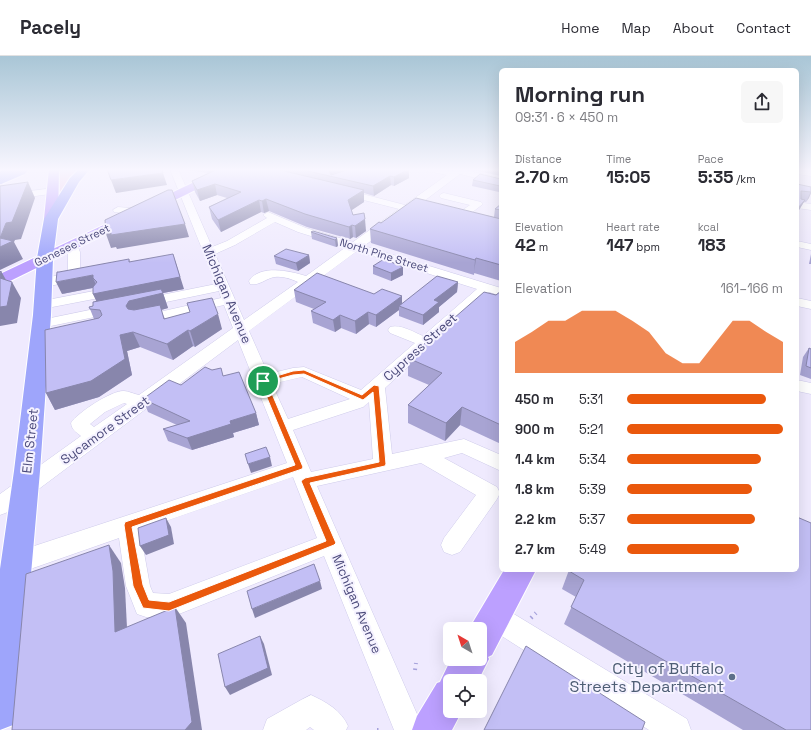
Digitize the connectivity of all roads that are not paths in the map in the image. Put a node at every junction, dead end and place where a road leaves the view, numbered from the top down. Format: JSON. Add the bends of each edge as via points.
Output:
{"nodes":[{"id":1,"x":53,"y":200,"type":"edge"},
{"id":2,"x":62,"y":200,"type":"edge"},
{"id":3,"x":164,"y":200,"type":"edge"},
{"id":4,"x":188,"y":200,"type":"edge"},
{"id":5,"x":381,"y":200,"type":"edge"},
{"id":6,"x":423,"y":200,"type":"edge"},
{"id":7,"x":463,"y":200,"type":"edge"},
{"id":8,"x":799,"y":205,"type":"edge"},
{"id":9,"x":811,"y":207,"type":"edge"},
{"id":10,"x":414,"y":208,"type":"junction"},
{"id":11,"x":118,"y":210,"type":"dead end"},
{"id":12,"x":140,"y":212,"type":"junction"},
{"id":13,"x":51,"y":219,"type":"junction"},
{"id":14,"x":470,"y":221,"type":"edge"},
{"id":15,"x":799,"y":244,"type":"edge"},
{"id":16,"x":72,"y":245,"type":"junction"},
{"id":17,"x":356,"y":246,"type":"junction"},
{"id":18,"x":811,"y":247,"type":"edge"},
{"id":19,"x":209,"y":252,"type":"junction"},
{"id":20,"x":45,"y":258,"type":"junction"},
{"id":21,"x":0,"y":280,"type":"edge"},
{"id":22,"x":308,"y":280,"type":"junction"},
{"id":23,"x":255,"y":281,"type":"dead end"},
{"id":24,"x":44,"y":282,"type":"junction"},
{"id":25,"x":494,"y":289,"type":"edge"},
{"id":26,"x":227,"y":293,"type":"junction"},
{"id":27,"x":94,"y":295,"type":"edge"},
{"id":28,"x":799,"y":302,"type":"edge"},
{"id":29,"x":811,"y":305,"type":"edge"},
{"id":30,"x":140,"y":320,"type":"edge"},
{"id":31,"x":44,"y":327,"type":"junction"},
{"id":32,"x":242,"y":329,"type":"junction"},
{"id":33,"x":395,"y":330,"type":"dead end"},
{"id":34,"x":426,"y":342,"type":"junction"},
{"id":35,"x":263,"y":381,"type":"junction"},
{"id":36,"x":799,"y":386,"type":"edge"},
{"id":37,"x":811,"y":389,"type":"edge"},
{"id":38,"x":369,"y":392,"type":"junction"},
{"id":39,"x":283,"y":427,"type":"junction"},
{"id":40,"x":423,"y":455,"type":"junction"},
{"id":41,"x":499,"y":463,"type":"edge"},
{"id":42,"x":383,"y":464,"type":"junction"},
{"id":43,"x":302,"y":474,"type":"junction"},
{"id":44,"x":12,"y":498,"type":"edge"},
{"id":45,"x":128,"y":525,"type":"junction"},
{"id":46,"x":331,"y":543,"type":"junction"},
{"id":47,"x":452,"y":545,"type":"dead end"},
{"id":48,"x":16,"y":563,"type":"junction"},
{"id":49,"x":520,"y":572,"type":"edge"},
{"id":50,"x":487,"y":630,"type":"edge"},
{"id":51,"x":443,"y":709,"type":"edge"},
{"id":52,"x":0,"y":712,"type":"edge"},
{"id":53,"x":278,"y":730,"type":"edge"},
{"id":54,"x":331,"y":730,"type":"edge"},
{"id":55,"x":410,"y":730,"type":"edge"},
{"id":56,"x":431,"y":730,"type":"edge"},
{"id":57,"x":676,"y":730,"type":"edge"}],
"edges":[{"from":1,"to":13,"type":"main road","name":"Elm Street"},
{"from":2,"to":13,"type":"highway"},
{"from":3,"to":12,"type":"main road","name":"Genesee Street"},
{"from":4,"to":19,"type":"street","name":"Michigan Avenue"},
{"from":5,"to":10,"type":"street"},
{"from":6,"to":10,"type":"street","name":"Sycamore Street"},
{"from":7,"to":14,"type":"street","via":[[478,204],[454,217]]},
{"from":8,"to":9,"type":"street"},
{"from":10,"to":17,"type":"street","name":"Sycamore Street"},
{"from":11,"to":12,"type":"street"},
{"from":12,"to":16,"type":"main road","name":"Genesee Street"},
{"from":13,"to":20,"type":"highway","name":"Elm Street"},
{"from":15,"to":18,"type":"street"},
{"from":16,"to":20,"type":"main road","name":"Genesee Street"},
{"from":16,"to":24,"type":"street","via":[[74,272]]},
{"from":17,"to":19,"type":"street","name":"North Pine Street","via":[[269,219],[231,243]]},
{"from":17,"to":22,"type":"street","name":"Sycamore Street"},
{"from":17,"to":25,"type":"street","name":"North Pine Street"},
{"from":19,"to":26,"type":"street","name":"Michigan Avenue"},
{"from":20,"to":21,"type":"main road","name":"Genesee Street"},
{"from":20,"to":24,"type":"highway","name":"Elm Street"},
{"from":22,"to":23,"type":"street","via":[[276,272]]},
{"from":22,"to":32,"type":"street","name":"Sycamore Street"},
{"from":24,"to":31,"type":"highway","name":"Elm Street"},
{"from":25,"to":34,"type":"street","name":"Cypress Street"},
{"from":26,"to":30,"type":"street"},
{"from":26,"to":31,"type":"street","via":[[128,306]]},
{"from":26,"to":32,"type":"street","name":"Michigan Avenue"},
{"from":27,"to":31,"type":"street"},
{"from":28,"to":29,"type":"street"},
{"from":31,"to":44,"type":"highway","name":"Elm Street","via":[[27,471]]},
{"from":32,"to":35,"type":"street","name":"Michigan Avenue"},
{"from":32,"to":44,"type":"street","name":"Sycamore Street","via":[[142,403],[123,396],[99,408],[80,423],[81,428],[95,437]]},
{"from":33,"to":34,"type":"street"},
{"from":34,"to":38,"type":"street","name":"Cypress Street"},
{"from":35,"to":38,"type":"street","via":[[304,372]]},
{"from":35,"to":39,"type":"street","name":"Michigan Avenue"},
{"from":36,"to":37,"type":"street"},
{"from":38,"to":39,"type":"street","name":"Cypress Street","via":[[357,403]]},
{"from":38,"to":42,"type":"street"},
{"from":39,"to":43,"type":"street","name":"Michigan Avenue"},
{"from":40,"to":41,"type":"street","via":[[464,446]]},
{"from":40,"to":42,"type":"street"},
{"from":40,"to":47,"type":"street","via":[[490,492]]},
{"from":42,"to":43,"type":"street"},
{"from":43,"to":45,"type":"street"},
{"from":43,"to":46,"type":"street","name":"Michigan Avenue"},
{"from":44,"to":48,"type":"highway","name":"Elm Street"},
{"from":45,"to":46,"type":"street","via":[[138,586],[146,605],[169,606]]},
{"from":45,"to":48,"type":"street"},
{"from":46,"to":55,"type":"street","name":"Michigan Avenue"},
{"from":48,"to":52,"type":"highway","name":"Elm Street"},
{"from":49,"to":50,"type":"main road"},
{"from":50,"to":57,"type":"street"},
{"from":51,"to":56,"type":"main road"},
{"from":53,"to":54,"type":"street","via":[[311,710],[333,726]]}]}
